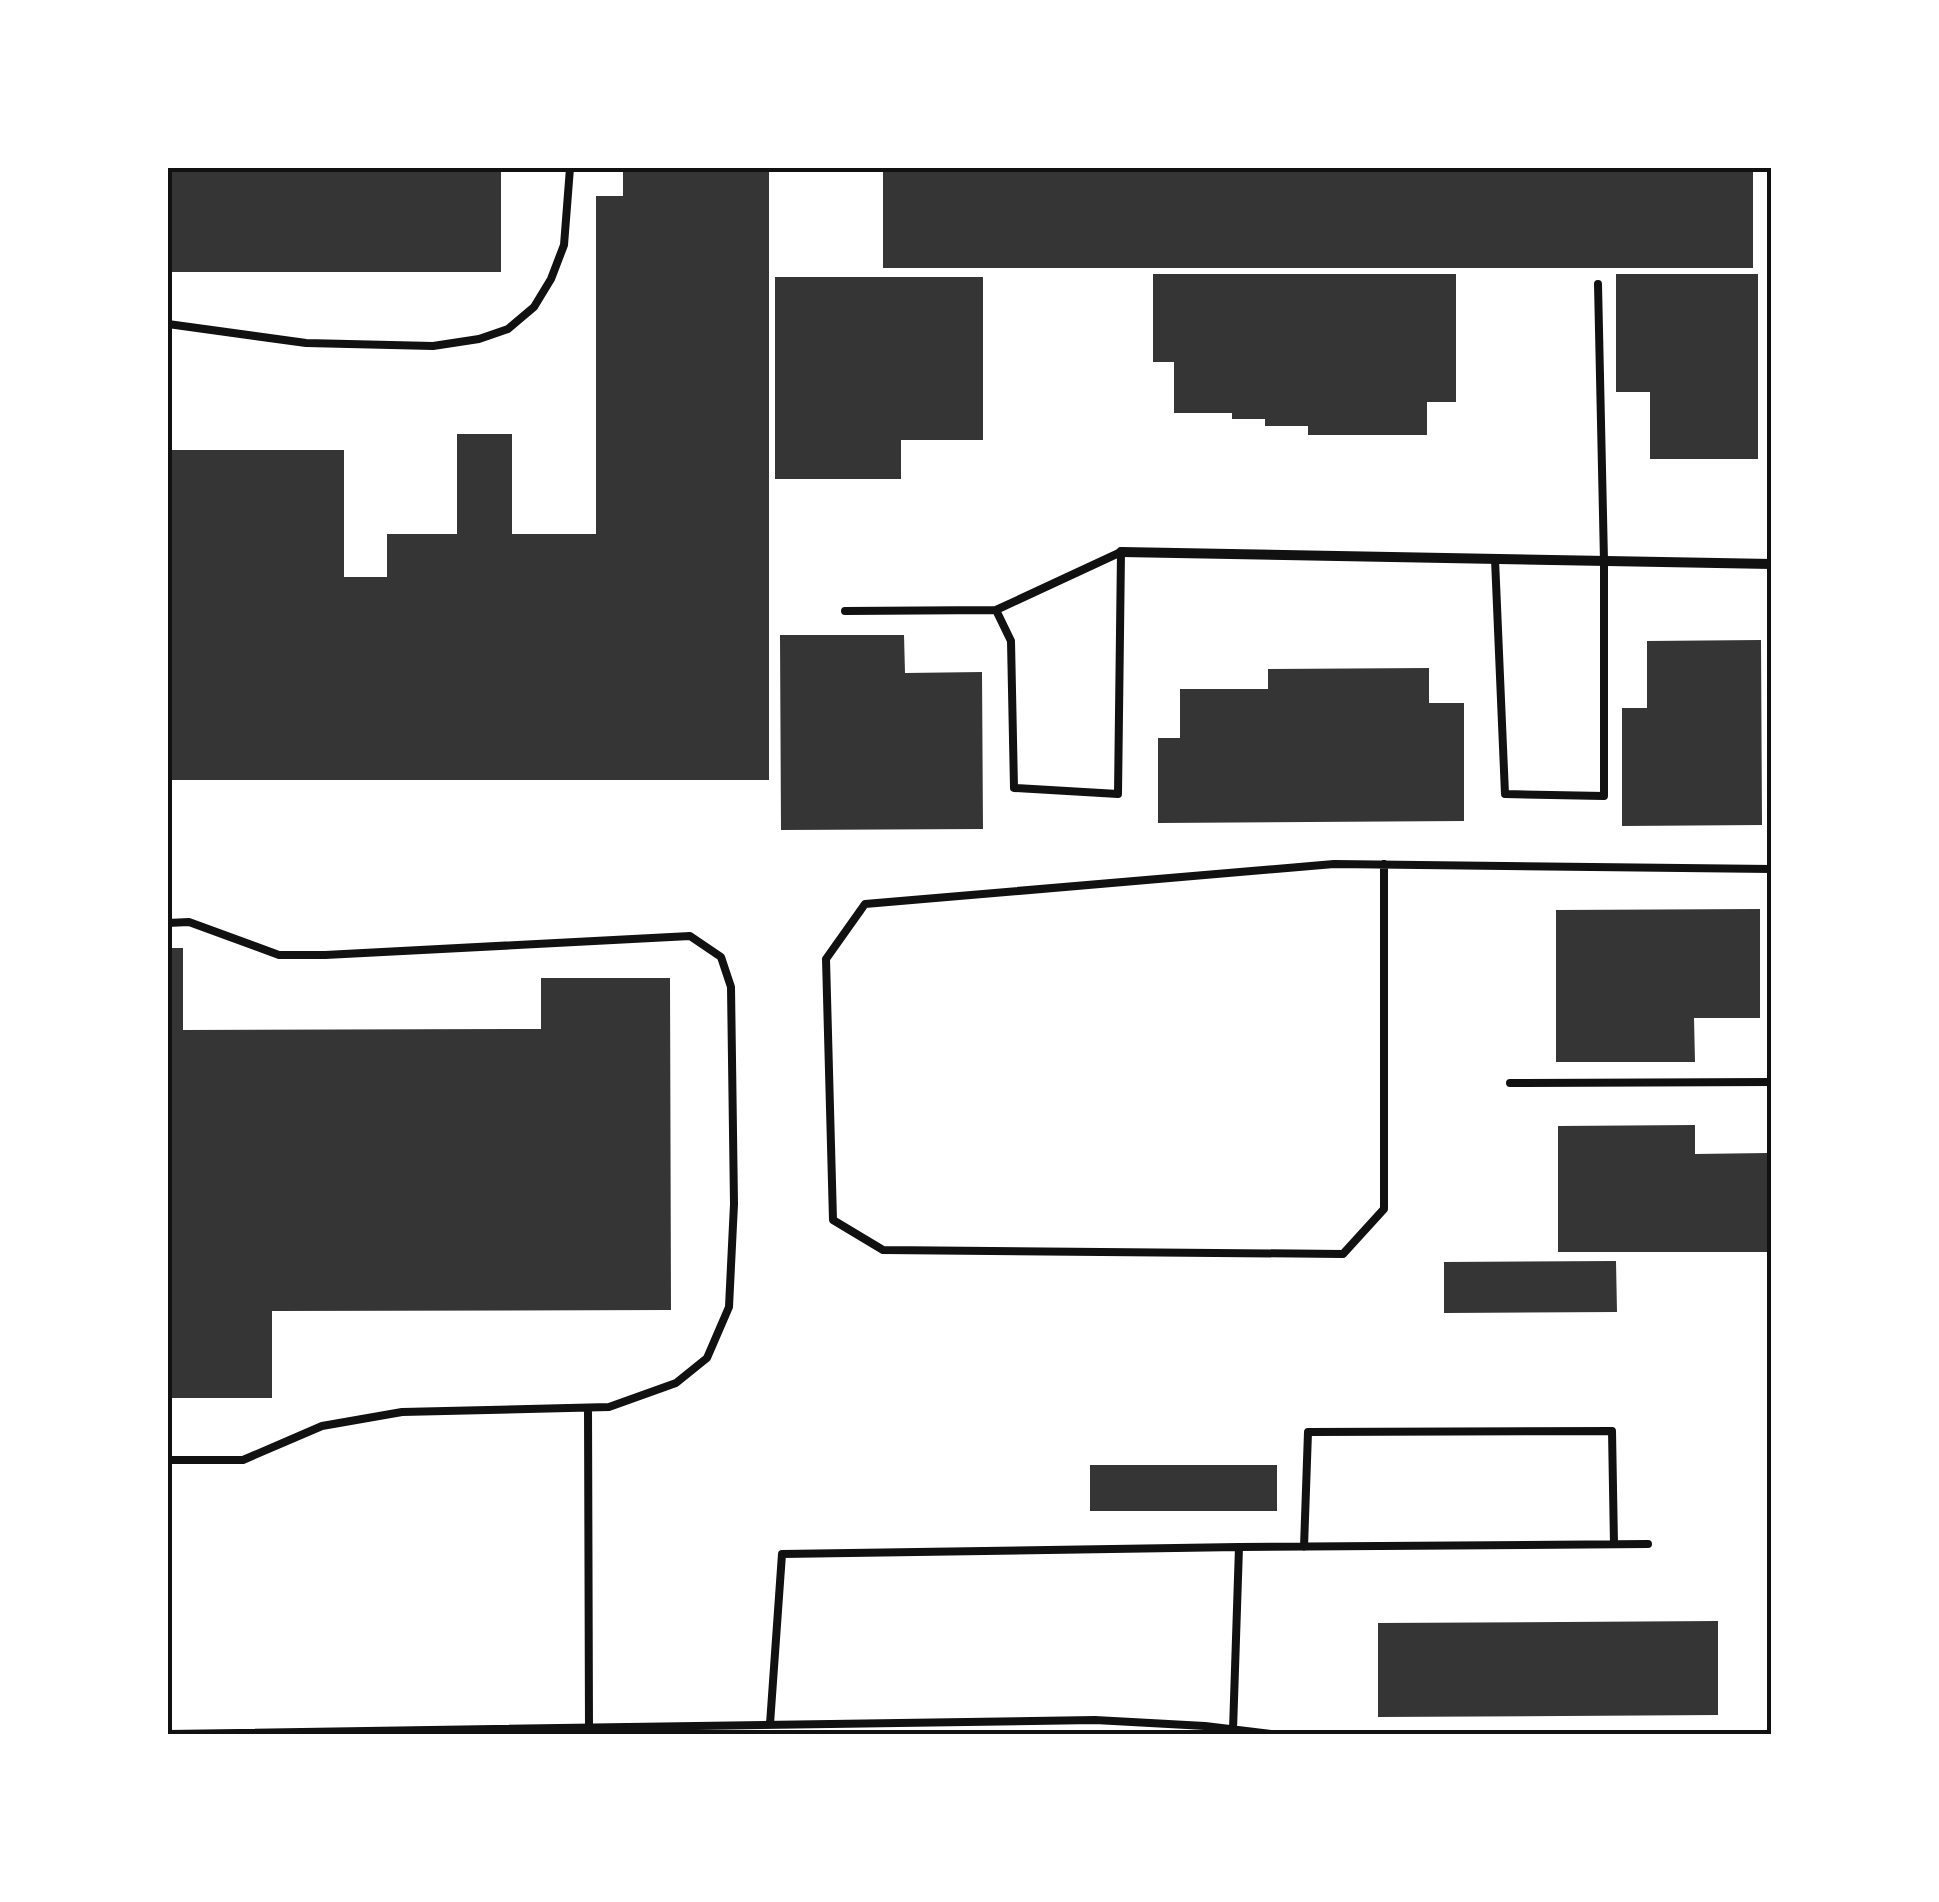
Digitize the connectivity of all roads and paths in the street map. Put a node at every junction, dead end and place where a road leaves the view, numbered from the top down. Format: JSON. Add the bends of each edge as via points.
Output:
{"nodes":[{"id":1,"x":570,"y":168,"type":"edge"},
{"id":2,"x":1598,"y":284,"type":"dead end"},
{"id":3,"x":168,"y":324,"type":"edge"},
{"id":4,"x":1121,"y":552,"type":"junction"},
{"id":5,"x":1496,"y":559,"type":"junction"},
{"id":6,"x":1604,"y":561,"type":"junction"},
{"id":7,"x":1772,"y":564,"type":"edge"},
{"id":8,"x":996,"y":610,"type":"junction"},
{"id":9,"x":845,"y":611,"type":"dead end"},
{"id":10,"x":1384,"y":864,"type":"junction"},
{"id":11,"x":1772,"y":869,"type":"edge"},
{"id":12,"x":168,"y":924,"type":"edge"},
{"id":13,"x":1772,"y":1082,"type":"edge"},
{"id":14,"x":1510,"y":1084,"type":"dead end"},
{"id":15,"x":588,"y":1408,"type":"junction"},
{"id":16,"x":168,"y":1460,"type":"edge"},
{"id":17,"x":1614,"y":1544,"type":"junction"},
{"id":18,"x":1648,"y":1544,"type":"dead end"},
{"id":19,"x":1238,"y":1547,"type":"junction"},
{"id":20,"x":1304,"y":1547,"type":"junction"},
{"id":21,"x":770,"y":1724,"type":"junction"},
{"id":22,"x":589,"y":1727,"type":"junction"},
{"id":23,"x":1234,"y":1730,"type":"junction"},
{"id":24,"x":640,"y":1731,"type":"edge"},
{"id":25,"x":168,"y":1734,"type":"edge"},
{"id":26,"x":1271,"y":1734,"type":"edge"}],
"edges":[{"from":1,"to":3,"type":"lane","via":[[564,245],[551,279],[534,307],[508,329],[433,346],[306,343]]},
{"from":2,"to":6,"type":"lane"},
{"from":4,"to":5,"type":"street"},
{"from":4,"to":8,"type":"lane"},
{"from":4,"to":8,"type":"lane","via":[[1118,794],[1014,788],[1011,641]]},
{"from":5,"to":6,"type":"street"},
{"from":5,"to":6,"type":"lane","via":[[1505,794],[1604,796]]},
{"from":6,"to":7,"type":"street"},
{"from":8,"to":9,"type":"lane"},
{"from":10,"to":10,"type":"lane","via":[[865,904],[826,959],[833,1220],[883,1250],[1344,1254],[1384,1210]]},
{"from":10,"to":11,"type":"lane"},
{"from":12,"to":15,"type":"lane","via":[[189,922],[280,956],[690,936],[720,957],[731,988],[729,1307],[707,1358],[676,1383]]},
{"from":13,"to":14,"type":"lane"},
{"from":15,"to":16,"type":"lane","via":[[402,1412],[322,1426],[242,1460]]},
{"from":15,"to":22,"type":"lane"},
{"from":17,"to":18,"type":"lane"},
{"from":17,"to":20,"type":"lane"},
{"from":17,"to":20,"type":"lane","via":[[1612,1432],[1308,1432]]},
{"from":19,"to":20,"type":"lane"},
{"from":19,"to":21,"type":"lane","via":[[782,1554]]},
{"from":19,"to":23,"type":"lane"},
{"from":21,"to":23,"type":"lane","via":[[1095,1720]]},
{"from":21,"to":24,"type":"lane"},
{"from":22,"to":24,"type":"lane"},
{"from":22,"to":25,"type":"lane"},
{"from":23,"to":26,"type":"lane"}]}
